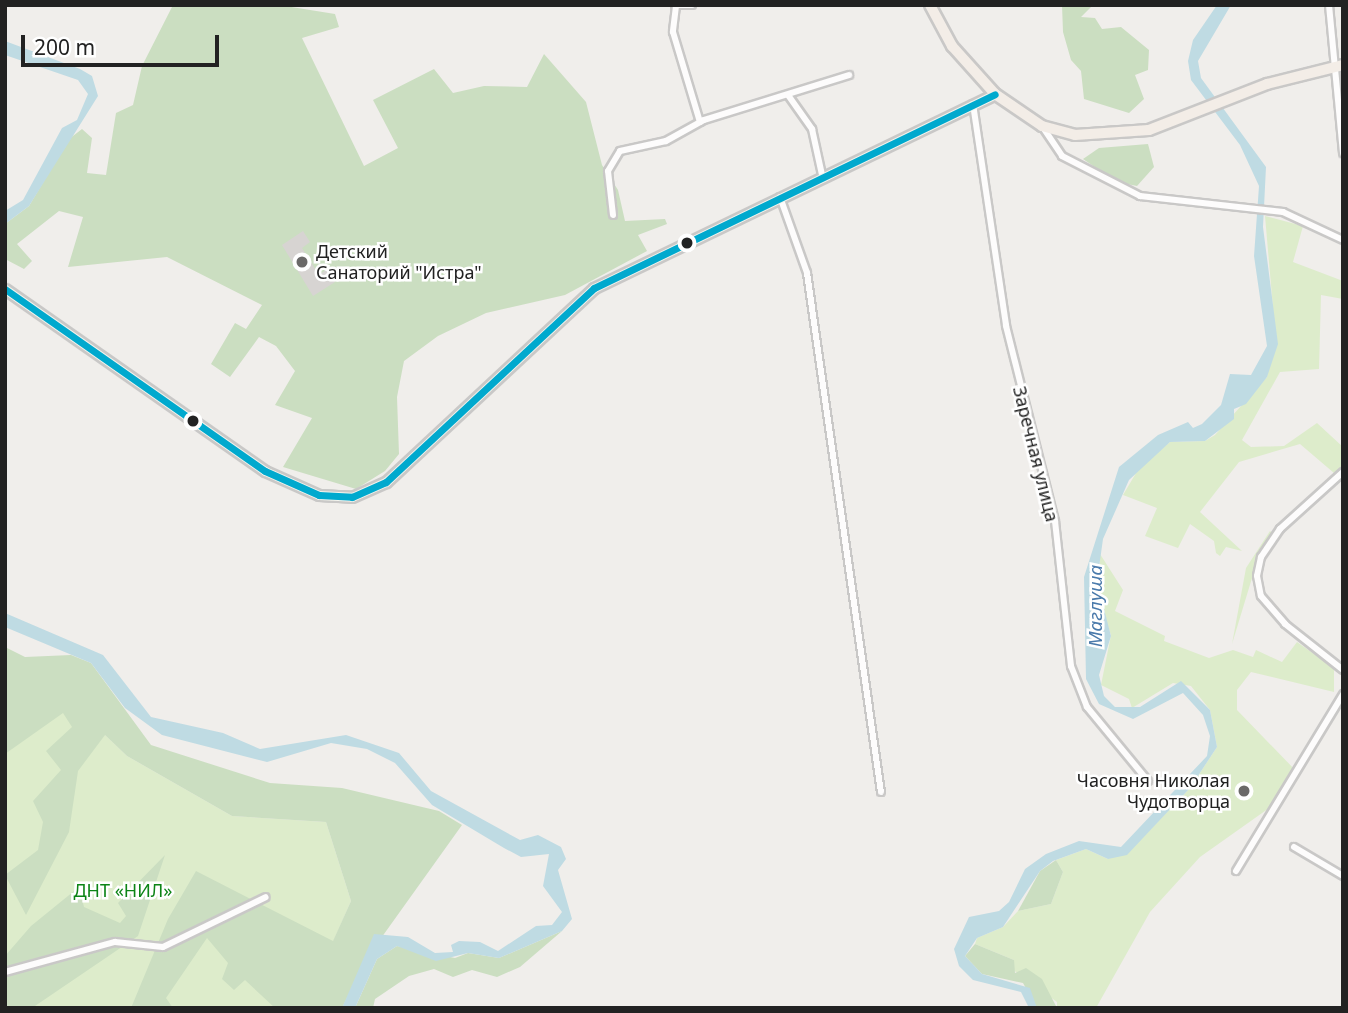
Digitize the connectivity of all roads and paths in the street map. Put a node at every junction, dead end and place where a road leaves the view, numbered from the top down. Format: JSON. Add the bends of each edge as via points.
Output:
{"nodes":[{"id":1,"x":692,"y":5,"type":"edge"},
{"id":2,"x":930,"y":5,"type":"edge"},
{"id":3,"x":1329,"y":5,"type":"edge"},
{"id":4,"x":676,"y":6,"type":"edge"},
{"id":5,"x":1343,"y":65,"type":"edge"},
{"id":6,"x":1331,"y":66,"type":"junction"},
{"id":7,"x":849,"y":75,"type":"dead end"},
{"id":8,"x":788,"y":94,"type":"junction"},
{"id":9,"x":995,"y":94,"type":"junction"},
{"id":10,"x":973,"y":104,"type":"junction"},
{"id":11,"x":700,"y":122,"type":"junction"},
{"id":12,"x":1042,"y":126,"type":"junction"},
{"id":13,"x":1343,"y":153,"type":"edge"},
{"id":14,"x":822,"y":175,"type":"junction"},
{"id":15,"x":780,"y":195,"type":"junction"},
{"id":16,"x":613,"y":215,"type":"dead end"},
{"id":17,"x":1343,"y":240,"type":"edge"},
{"id":18,"x":5,"y":289,"type":"edge"},
{"id":19,"x":1343,"y":472,"type":"edge"},
{"id":20,"x":1343,"y":670,"type":"edge"},
{"id":21,"x":1343,"y":694,"type":"edge"},
{"id":22,"x":1148,"y":781,"type":"dead end"},
{"id":23,"x":881,"y":792,"type":"dead end"},
{"id":24,"x":1294,"y":846,"type":"dead end"},
{"id":25,"x":1343,"y":863,"type":"edge"},
{"id":26,"x":1237,"y":871,"type":"dead end"},
{"id":27,"x":1340,"y":873,"type":"edge"},
{"id":28,"x":266,"y":898,"type":"dead end"},
{"id":29,"x":5,"y":972,"type":"edge"}],
"edges":[{"from":1,"to":4,"type":"street"},
{"from":2,"to":9,"type":"main road","via":[[952,46]]},
{"from":3,"to":6,"type":"street"},
{"from":4,"to":11,"type":"street","via":[[673,32]]},
{"from":5,"to":6,"type":"main road"},
{"from":6,"to":12,"type":"main road","via":[[1242,93],[1149,130],[1097,137]]},
{"from":6,"to":13,"type":"street"},
{"from":7,"to":8,"type":"street"},
{"from":8,"to":11,"type":"street"},
{"from":8,"to":14,"type":"street","via":[[812,130]]},
{"from":9,"to":10,"type":"main road"},
{"from":9,"to":12,"type":"main road"},
{"from":10,"to":14,"type":"main road"},
{"from":10,"to":22,"type":"street","name":"Заречная улица","via":[[1006,326],[1055,521],[1070,666],[1087,707]]},
{"from":11,"to":16,"type":"street","via":[[613,159],[608,171]]},
{"from":12,"to":17,"type":"street","via":[[1062,156],[1107,182],[1156,200],[1283,212]]},
{"from":14,"to":15,"type":"main road"},
{"from":15,"to":18,"type":"main road","via":[[583,296],[386,482],[352,497],[319,495],[265,471]]},
{"from":15,"to":23,"type":"street","via":[[807,273]]},
{"from":19,"to":20,"type":"street","via":[[1280,529],[1261,557],[1257,576],[1261,596],[1285,624]]},
{"from":21,"to":26,"type":"street"},
{"from":24,"to":27,"type":"street"},
{"from":25,"to":27,"type":"street"},
{"from":28,"to":29,"type":"street","via":[[163,947],[115,942]]}]}
